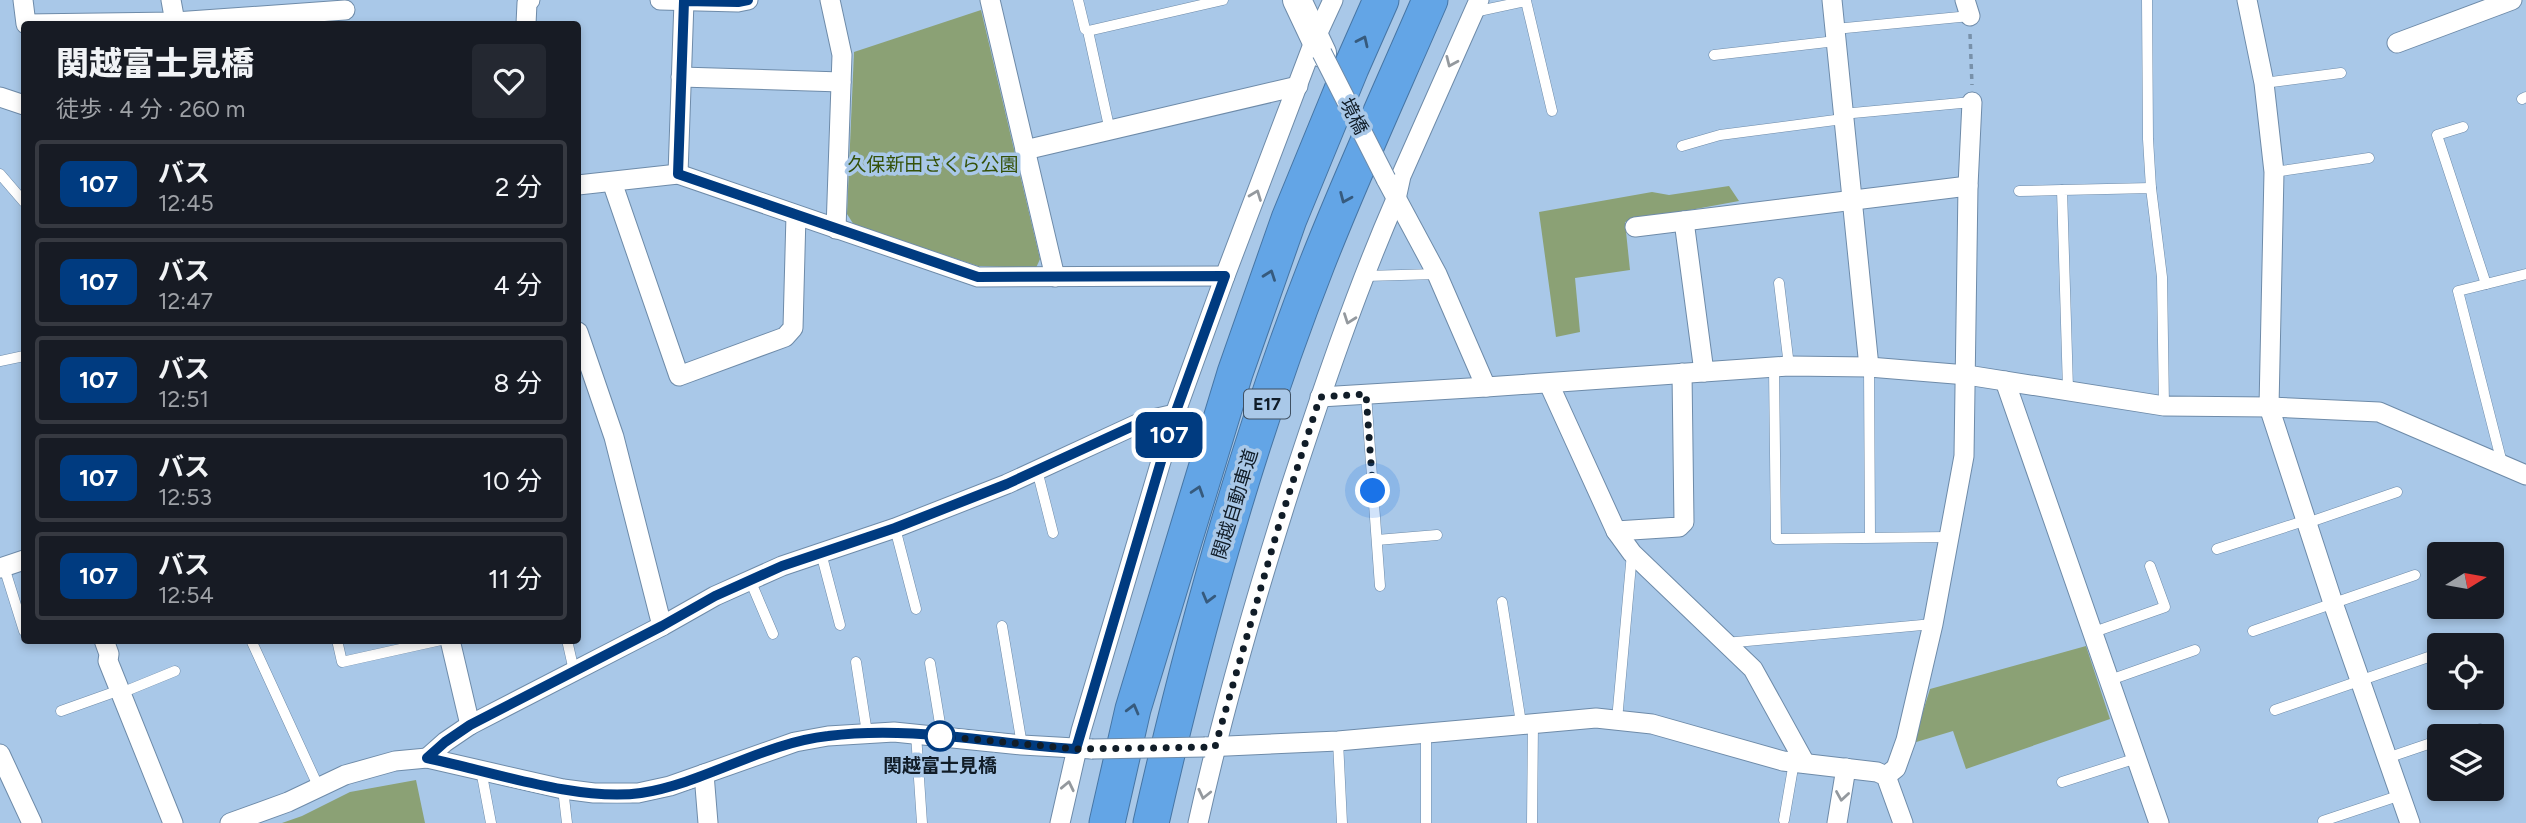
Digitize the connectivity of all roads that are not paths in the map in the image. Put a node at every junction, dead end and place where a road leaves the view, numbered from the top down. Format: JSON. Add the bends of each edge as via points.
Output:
{"nodes":[{"id":1,"x":23,"y":0,"type":"edge"},
{"id":2,"x":171,"y":0,"type":"edge"},
{"id":3,"x":530,"y":0,"type":"edge"},
{"id":4,"x":660,"y":0,"type":"edge"},
{"id":5,"x":748,"y":0,"type":"edge"},
{"id":6,"x":830,"y":0,"type":"edge"},
{"id":7,"x":990,"y":0,"type":"edge"},
{"id":8,"x":1078,"y":0,"type":"edge"},
{"id":9,"x":1223,"y":0,"type":"edge"},
{"id":10,"x":1297,"y":0,"type":"edge"},
{"id":11,"x":1333,"y":0,"type":"edge"},
{"id":12,"x":1381,"y":0,"type":"edge"},
{"id":13,"x":1430,"y":0,"type":"edge"},
{"id":14,"x":1832,"y":0,"type":"edge"},
{"id":15,"x":2147,"y":0,"type":"edge"},
{"id":16,"x":2247,"y":0,"type":"edge"},
{"id":17,"x":2512,"y":0,"type":"edge"},
{"id":18,"x":684,"y":1,"type":"edge"},
{"id":19,"x":1476,"y":6,"type":"edge"},
{"id":20,"x":1967,"y":8,"type":"edge"},
{"id":21,"x":345,"y":12,"type":"edge"},
{"id":22,"x":26,"y":21,"type":"edge"},
{"id":23,"x":174,"y":21,"type":"edge"},
{"id":24,"x":191,"y":21,"type":"edge"},
{"id":25,"x":526,"y":21,"type":"edge"},
{"id":26,"x":1088,"y":31,"type":"junction"},
{"id":27,"x":1835,"y":35,"type":"junction"},
{"id":28,"x":2398,"y":43,"type":"dead end"},
{"id":29,"x":1319,"y":46,"type":"junction"},
{"id":30,"x":1714,"y":55,"type":"dead end"},
{"id":31,"x":2341,"y":73,"type":"dead end"},
{"id":32,"x":681,"y":77,"type":"junction"},
{"id":33,"x":841,"y":82,"type":"junction"},
{"id":34,"x":2264,"y":83,"type":"junction"},
{"id":35,"x":1298,"y":86,"type":"junction"},
{"id":36,"x":0,"y":97,"type":"edge"},
{"id":37,"x":1972,"y":102,"type":"joint"},
{"id":38,"x":21,"y":104,"type":"edge"},
{"id":39,"x":1552,"y":111,"type":"dead end"},
{"id":40,"x":1843,"y":116,"type":"junction"},
{"id":41,"x":2463,"y":127,"type":"dead end"},
{"id":42,"x":1110,"y":131,"type":"junction"},
{"id":43,"x":1682,"y":146,"type":"dead end"},
{"id":44,"x":1026,"y":150,"type":"junction"},
{"id":45,"x":2368,"y":158,"type":"dead end"},
{"id":46,"x":2274,"y":172,"type":"junction"},
{"id":47,"x":678,"y":174,"type":"junction"},
{"id":48,"x":2,"y":179,"type":"edge"},
{"id":49,"x":612,"y":182,"type":"junction"},
{"id":50,"x":581,"y":185,"type":"edge"},
{"id":51,"x":1968,"y":186,"type":"junction"},
{"id":52,"x":2151,"y":188,"type":"junction"},
{"id":53,"x":2062,"y":190,"type":"junction"},
{"id":54,"x":2020,"y":191,"type":"dead end"},
{"id":55,"x":21,"y":199,"type":"edge"},
{"id":56,"x":1396,"y":199,"type":"junction"},
{"id":57,"x":1850,"y":201,"type":"junction"},
{"id":58,"x":796,"y":215,"type":"junction"},
{"id":59,"x":1684,"y":221,"type":"junction"},
{"id":60,"x":1635,"y":227,"type":"dead end"},
{"id":61,"x":836,"y":229,"type":"junction"},
{"id":62,"x":2526,"y":274,"type":"edge"},
{"id":63,"x":1437,"y":275,"type":"junction"},
{"id":64,"x":1055,"y":276,"type":"junction"},
{"id":65,"x":1225,"y":276,"type":"junction"},
{"id":66,"x":1364,"y":276,"type":"junction"},
{"id":67,"x":1779,"y":283,"type":"dead end"},
{"id":68,"x":2486,"y":284,"type":"junction"},
{"id":69,"x":581,"y":341,"type":"edge"},
{"id":70,"x":21,"y":357,"type":"edge"},
{"id":71,"x":0,"y":361,"type":"edge"},
{"id":72,"x":1782,"y":366,"type":"junction"},
{"id":73,"x":1869,"y":367,"type":"junction"},
{"id":74,"x":1704,"y":372,"type":"junction"},
{"id":75,"x":1682,"y":373,"type":"junction"},
{"id":76,"x":1967,"y":375,"type":"junction"},
{"id":77,"x":2005,"y":381,"type":"junction"},
{"id":78,"x":1549,"y":384,"type":"junction"},
{"id":79,"x":1486,"y":387,"type":"junction"},
{"id":80,"x":2068,"y":390,"type":"junction"},
{"id":81,"x":1366,"y":394,"type":"junction"},
{"id":82,"x":1320,"y":397,"type":"junction"},
{"id":83,"x":2164,"y":406,"type":"junction"},
{"id":84,"x":2269,"y":407,"type":"junction"},
{"id":85,"x":1175,"y":414,"type":"junction"},
{"id":86,"x":2501,"y":463,"type":"junction"},
{"id":87,"x":1037,"y":470,"type":"junction"},
{"id":88,"x":2526,"y":475,"type":"edge"},
{"id":89,"x":2397,"y":492,"type":"dead end"},
{"id":90,"x":2307,"y":522,"type":"junction"},
{"id":91,"x":895,"y":528,"type":"junction"},
{"id":92,"x":1616,"y":531,"type":"junction"},
{"id":93,"x":1053,"y":533,"type":"dead end"},
{"id":94,"x":1437,"y":535,"type":"dead end"},
{"id":95,"x":1870,"y":537,"type":"junction"},
{"id":96,"x":1949,"y":537,"type":"junction"},
{"id":97,"x":1377,"y":540,"type":"junction"},
{"id":98,"x":2217,"y":549,"type":"dead end"},
{"id":99,"x":821,"y":553,"type":"junction"},
{"id":100,"x":1632,"y":553,"type":"junction"},
{"id":101,"x":21,"y":562,"type":"edge"},
{"id":102,"x":2150,"y":566,"type":"dead end"},
{"id":103,"x":2,"y":567,"type":"edge"},
{"id":104,"x":2415,"y":575,"type":"dead end"},
{"id":105,"x":750,"y":580,"type":"junction"},
{"id":106,"x":1380,"y":586,"type":"dead end"},
{"id":107,"x":1503,"y":603,"type":"dead end"},
{"id":108,"x":2333,"y":603,"type":"junction"},
{"id":109,"x":916,"y":609,"type":"dead end"},
{"id":110,"x":21,"y":622,"type":"edge"},
{"id":111,"x":1933,"y":624,"type":"junction"},
{"id":112,"x":840,"y":625,"type":"dead end"},
{"id":113,"x":662,"y":626,"type":"junction"},
{"id":114,"x":1002,"y":626,"type":"dead end"},
{"id":115,"x":2253,"y":631,"type":"dead end"},
{"id":116,"x":2094,"y":632,"type":"junction"},
{"id":117,"x":773,"y":634,"type":"dead end"},
{"id":118,"x":1725,"y":643,"type":"junction"},
{"id":119,"x":105,"y":644,"type":"edge"},
{"id":120,"x":253,"y":644,"type":"edge"},
{"id":121,"x":338,"y":644,"type":"edge"},
{"id":122,"x":423,"y":644,"type":"edge"},
{"id":123,"x":451,"y":644,"type":"edge"},
{"id":124,"x":568,"y":644,"type":"edge"},
{"id":125,"x":2195,"y":650,"type":"dead end"},
{"id":126,"x":2427,"y":658,"type":"edge"},
{"id":127,"x":856,"y":662,"type":"dead end"},
{"id":128,"x":930,"y":663,"type":"dead end"},
{"id":129,"x":174,"y":671,"type":"dead end"},
{"id":130,"x":574,"y":671,"type":"junction"},
{"id":131,"x":2110,"y":680,"type":"junction"},
{"id":132,"x":2361,"y":681,"type":"junction"},
{"id":133,"x":121,"y":692,"type":"junction"},
{"id":134,"x":2275,"y":710,"type":"dead end"},
{"id":135,"x":61,"y":711,"type":"dead end"},
{"id":136,"x":1617,"y":720,"type":"junction"},
{"id":137,"x":1527,"y":723,"type":"junction"},
{"id":138,"x":470,"y":725,"type":"junction"},
{"id":139,"x":867,"y":733,"type":"junction"},
{"id":140,"x":916,"y":733,"type":"junction"},
{"id":141,"x":1426,"y":733,"type":"junction"},
{"id":142,"x":942,"y":736,"type":"junction"},
{"id":143,"x":1338,"y":741,"type":"junction"},
{"id":144,"x":2427,"y":744,"type":"edge"},
{"id":145,"x":1022,"y":745,"type":"junction"},
{"id":146,"x":1210,"y":747,"type":"junction"},
{"id":147,"x":1084,"y":749,"type":"junction"},
{"id":148,"x":0,"y":754,"type":"edge"},
{"id":149,"x":427,"y":758,"type":"junction"},
{"id":150,"x":2137,"y":758,"type":"junction"},
{"id":151,"x":2387,"y":758,"type":"junction"},
{"id":152,"x":1799,"y":763,"type":"junction"},
{"id":153,"x":1846,"y":768,"type":"junction"},
{"id":154,"x":481,"y":769,"type":"junction"},
{"id":155,"x":705,"y":774,"type":"junction"},
{"id":156,"x":1886,"y":776,"type":"junction"},
{"id":157,"x":2062,"y":782,"type":"dead end"},
{"id":158,"x":319,"y":788,"type":"junction"},
{"id":159,"x":563,"y":789,"type":"junction"},
{"id":160,"x":2401,"y":795,"type":"junction"},
{"id":161,"x":1784,"y":820,"type":"dead end"},
{"id":162,"x":32,"y":823,"type":"edge"},
{"id":163,"x":173,"y":823,"type":"edge"},
{"id":164,"x":230,"y":823,"type":"edge"},
{"id":165,"x":491,"y":823,"type":"edge"},
{"id":166,"x":567,"y":823,"type":"edge"},
{"id":167,"x":708,"y":823,"type":"edge"},
{"id":168,"x":922,"y":823,"type":"edge"},
{"id":169,"x":1060,"y":823,"type":"edge"},
{"id":170,"x":1107,"y":823,"type":"edge"},
{"id":171,"x":1151,"y":823,"type":"edge"},
{"id":172,"x":1198,"y":823,"type":"edge"},
{"id":173,"x":1342,"y":823,"type":"edge"},
{"id":174,"x":1426,"y":823,"type":"edge"},
{"id":175,"x":1532,"y":823,"type":"edge"},
{"id":176,"x":1837,"y":823,"type":"edge"},
{"id":177,"x":1903,"y":823,"type":"edge"},
{"id":178,"x":2159,"y":823,"type":"edge"},
{"id":179,"x":2324,"y":823,"type":"edge"},
{"id":180,"x":2410,"y":823,"type":"edge"}],
"edges":[{"from":1,"to":22,"type":"street"},
{"from":2,"to":23,"type":"street"},
{"from":3,"to":25,"type":"street"},
{"from":4,"to":18,"type":"street"},
{"from":5,"to":18,"type":"street"},
{"from":6,"to":33,"type":"street","via":[[842,55]]},
{"from":7,"to":44,"type":"street"},
{"from":8,"to":26,"type":"lane"},
{"from":9,"to":26,"type":"lane"},
{"from":10,"to":29,"type":"street"},
{"from":11,"to":29,"type":"street"},
{"from":170,"to":12,"type":"highway","name":"関越自動車道","number":"E17","one_way":true,"via":[[1133,709],[1235,373],[1289,219]]},
{"from":13,"to":171,"type":"highway","name":"関越自動車道","number":"E17","one_way":true,"via":[[1317,264],[1247,460]]},
{"from":14,"to":27,"type":"street"},
{"from":15,"to":52,"type":"lane"},
{"from":16,"to":34,"type":"street"},
{"from":17,"to":28,"type":"street"},
{"from":18,"to":32,"type":"street"},
{"from":19,"to":39,"type":"lane","via":[[1526,1]]},
{"from":19,"to":56,"type":"street","one_way":true,"via":[[1401,176]]},
{"from":20,"to":27,"type":"lane"},
{"from":21,"to":24,"type":"street"},
{"from":26,"to":42,"type":"lane"},
{"from":27,"to":30,"type":"lane"},
{"from":27,"to":40,"type":"street"},
{"from":29,"to":35,"type":"street"},
{"from":29,"to":56,"type":"street","name":"境橋","bridge":true},
{"from":31,"to":34,"type":"lane"},
{"from":32,"to":33,"type":"street"},
{"from":32,"to":47,"type":"street"},
{"from":33,"to":61,"type":"street"},
{"from":34,"to":46,"type":"street"},
{"from":35,"to":42,"type":"street"},
{"from":65,"to":35,"type":"street","one_way":true},
{"from":36,"to":38,"type":"street"},
{"from":37,"to":40,"type":"lane"},
{"from":37,"to":51,"type":"street"},
{"from":40,"to":43,"type":"lane","via":[[1720,135]]},
{"from":40,"to":57,"type":"street"},
{"from":41,"to":68,"type":"lane","via":[[2437,135]]},
{"from":42,"to":44,"type":"street"},
{"from":44,"to":64,"type":"street"},
{"from":45,"to":46,"type":"lane"},
{"from":46,"to":84,"type":"street"},
{"from":47,"to":49,"type":"street"},
{"from":47,"to":58,"type":"street"},
{"from":48,"to":55,"type":"lane"},
{"from":49,"to":50,"type":"street"},
{"from":49,"to":58,"type":"street","via":[[679,376],[785,337],[793,328]]},
{"from":51,"to":57,"type":"street"},
{"from":51,"to":76,"type":"street"},
{"from":52,"to":53,"type":"lane"},
{"from":52,"to":83,"type":"lane","via":[[2162,277]]},
{"from":53,"to":54,"type":"lane"},
{"from":53,"to":80,"type":"lane"},
{"from":56,"to":63,"type":"street","name":"境橋"},
{"from":56,"to":66,"type":"street"},
{"from":57,"to":59,"type":"street"},
{"from":57,"to":73,"type":"street"},
{"from":58,"to":61,"type":"street"},
{"from":59,"to":60,"type":"street"},
{"from":59,"to":74,"type":"street"},
{"from":61,"to":64,"type":"street","via":[[978,277]]},
{"from":62,"to":68,"type":"lane"},
{"from":63,"to":66,"type":"lane"},
{"from":63,"to":79,"type":"street","name":"境橋"},
{"from":64,"to":65,"type":"street"},
{"from":65,"to":85,"type":"street"},
{"from":66,"to":82,"type":"street","one_way":true},
{"from":67,"to":72,"type":"lane"},
{"from":68,"to":86,"type":"lane","via":[[2458,292]]},
{"from":69,"to":113,"type":"street","via":[[614,437]]},
{"from":70,"to":71,"type":"lane"},
{"from":72,"to":73,"type":"street"},
{"from":72,"to":74,"type":"street"},
{"from":72,"to":95,"type":"lane","via":[[1776,539]]},
{"from":73,"to":76,"type":"street"},
{"from":73,"to":95,"type":"lane"},
{"from":74,"to":75,"type":"street"},
{"from":75,"to":78,"type":"street"},
{"from":75,"to":92,"type":"street","via":[[1684,522],[1679,527]]},
{"from":76,"to":77,"type":"street"},
{"from":76,"to":96,"type":"street","via":[[1965,456]]},
{"from":77,"to":80,"type":"street"},
{"from":77,"to":116,"type":"street"},
{"from":78,"to":79,"type":"street"},
{"from":78,"to":92,"type":"street"},
{"from":79,"to":81,"type":"street"},
{"from":80,"to":83,"type":"street"},
{"from":81,"to":82,"type":"street"},
{"from":81,"to":97,"type":"lane"},
{"from":82,"to":146,"type":"street"},
{"from":83,"to":84,"type":"street"},
{"from":84,"to":86,"type":"street","via":[[2379,412]]},
{"from":84,"to":90,"type":"street"},
{"from":85,"to":87,"type":"street","via":[[1144,421]]},
{"from":85,"to":147,"type":"street"},
{"from":86,"to":88,"type":"street"},
{"from":87,"to":91,"type":"street"},
{"from":87,"to":93,"type":"lane"},
{"from":89,"to":90,"type":"lane"},
{"from":90,"to":98,"type":"lane"},
{"from":90,"to":108,"type":"street"},
{"from":91,"to":99,"type":"street"},
{"from":91,"to":109,"type":"lane"},
{"from":92,"to":100,"type":"street"},
{"from":94,"to":97,"type":"lane"},
{"from":95,"to":96,"type":"lane"},
{"from":96,"to":111,"type":"street"},
{"from":97,"to":106,"type":"lane"},
{"from":99,"to":105,"type":"street"},
{"from":99,"to":112,"type":"lane"},
{"from":100,"to":118,"type":"street"},
{"from":100,"to":136,"type":"lane"},
{"from":101,"to":103,"type":"street"},
{"from":102,"to":116,"type":"lane","via":[[2165,607]]},
{"from":103,"to":110,"type":"lane"},
{"from":104,"to":108,"type":"lane"},
{"from":105,"to":113,"type":"street"},
{"from":105,"to":117,"type":"lane"},
{"from":107,"to":137,"type":"lane"},
{"from":108,"to":115,"type":"lane"},
{"from":108,"to":132,"type":"street"},
{"from":111,"to":118,"type":"lane"},
{"from":111,"to":156,"type":"street","via":[[1906,740],[1896,768]]},
{"from":113,"to":130,"type":"street"},
{"from":114,"to":145,"type":"lane"},
{"from":116,"to":131,"type":"street"},
{"from":118,"to":152,"type":"street","via":[[1753,669]]},
{"from":119,"to":133,"type":"street"},
{"from":120,"to":158,"type":"lane"},
{"from":121,"to":122,"type":"lane","via":[[342,662]]},
{"from":123,"to":138,"type":"street"},
{"from":124,"to":130,"type":"lane"},
{"from":125,"to":131,"type":"lane"},
{"from":126,"to":132,"type":"lane"},
{"from":127,"to":139,"type":"lane"},
{"from":128,"to":142,"type":"lane"},
{"from":129,"to":133,"type":"lane"},
{"from":130,"to":138,"type":"street"},
{"from":131,"to":150,"type":"street"},
{"from":132,"to":134,"type":"lane"},
{"from":132,"to":151,"type":"street"},
{"from":133,"to":135,"type":"lane"},
{"from":133,"to":163,"type":"street"},
{"from":136,"to":137,"type":"street"},
{"from":136,"to":152,"type":"street","via":[[1652,724]]},
{"from":137,"to":141,"type":"street"},
{"from":137,"to":175,"type":"lane"},
{"from":138,"to":149,"type":"street"},
{"from":139,"to":140,"type":"street"},
{"from":139,"to":155,"type":"street","via":[[795,742]]},
{"from":140,"to":142,"type":"street"},
{"from":140,"to":168,"type":"lane"},
{"from":141,"to":143,"type":"street"},
{"from":141,"to":174,"type":"lane"},
{"from":142,"to":145,"type":"street"},
{"from":143,"to":146,"type":"street"},
{"from":143,"to":173,"type":"lane"},
{"from":144,"to":151,"type":"lane"},
{"from":145,"to":147,"type":"street"},
{"from":146,"to":147,"type":"street","bridge":true},
{"from":146,"to":172,"type":"street","one_way":true},
{"from":169,"to":147,"type":"street","one_way":true},
{"from":148,"to":162,"type":"street"},
{"from":149,"to":154,"type":"street"},
{"from":149,"to":158,"type":"street","via":[[395,761],[345,775]]},
{"from":150,"to":157,"type":"lane"},
{"from":150,"to":178,"type":"street"},
{"from":151,"to":160,"type":"street"},
{"from":152,"to":153,"type":"street"},
{"from":152,"to":161,"type":"lane"},
{"from":153,"to":156,"type":"street"},
{"from":153,"to":176,"type":"street","one_way":true},
{"from":154,"to":159,"type":"street"},
{"from":154,"to":165,"type":"lane"},
{"from":155,"to":159,"type":"street","via":[[638,793]]},
{"from":155,"to":167,"type":"street"},
{"from":156,"to":177,"type":"street"},
{"from":158,"to":164,"type":"street"},
{"from":159,"to":166,"type":"lane"},
{"from":160,"to":179,"type":"lane"},
{"from":160,"to":180,"type":"street"}]}
